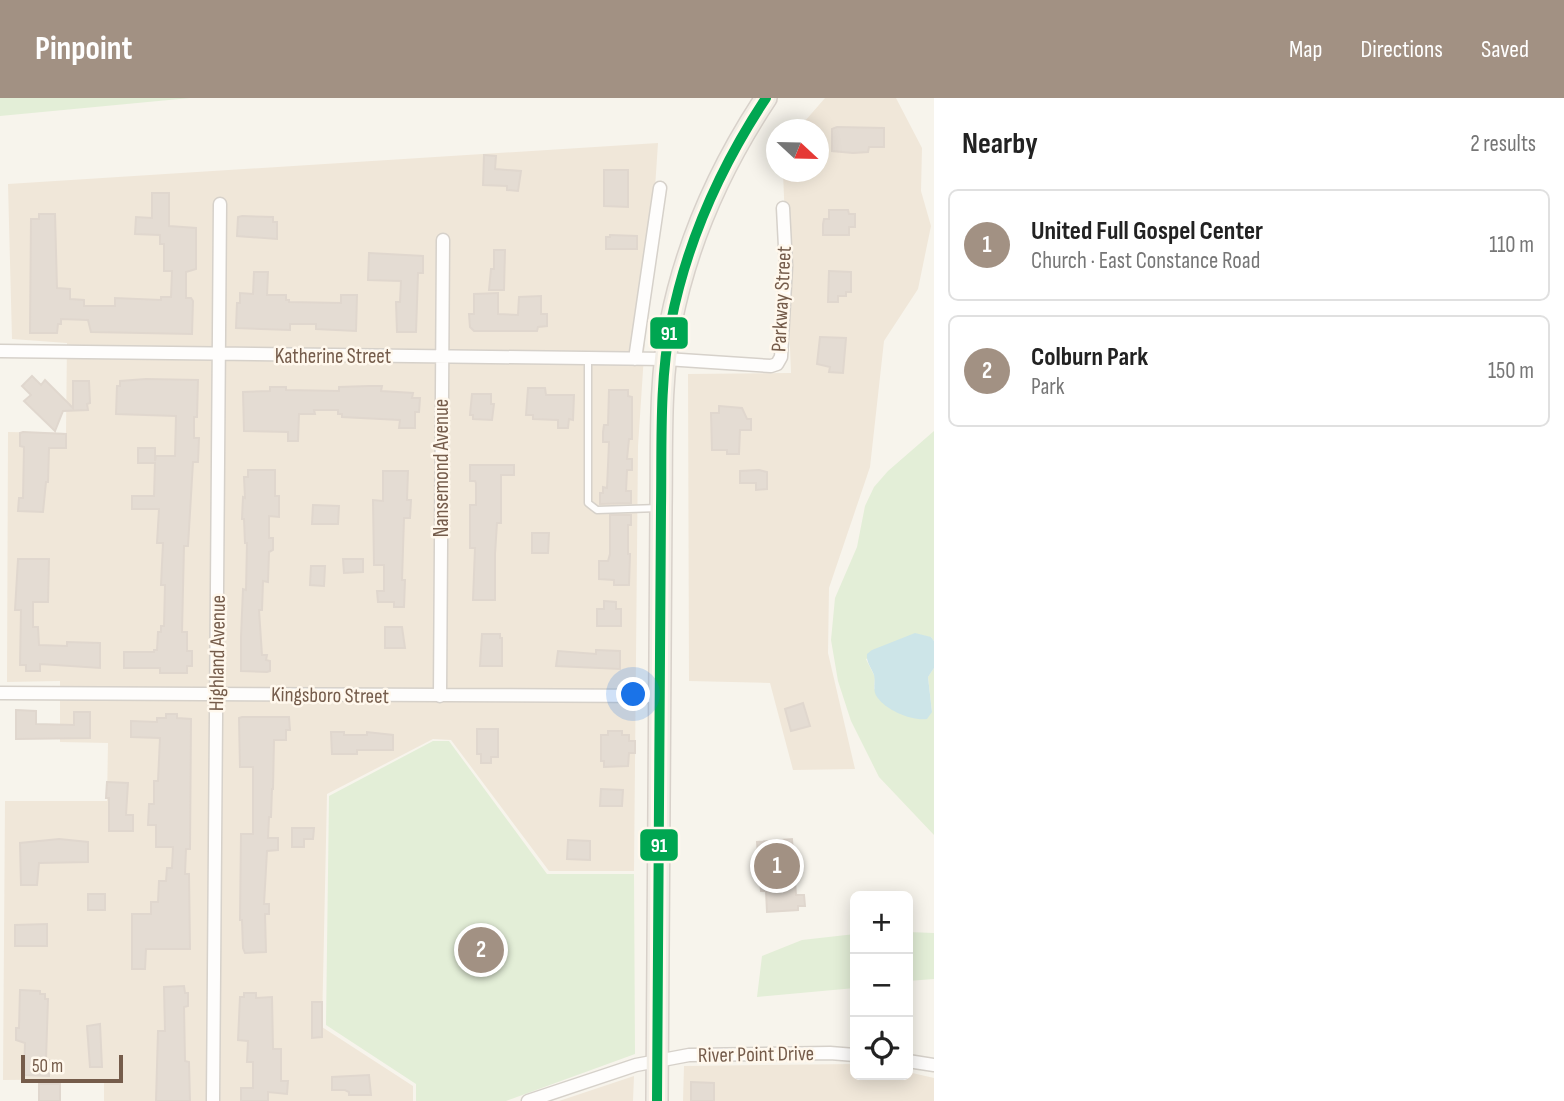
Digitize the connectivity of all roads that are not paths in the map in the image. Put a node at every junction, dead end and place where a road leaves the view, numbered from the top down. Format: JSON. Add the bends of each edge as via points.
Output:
{"nodes":[{"id":1,"x":766,"y":98,"type":"edge"},
{"id":2,"x":660,"y":188,"type":"dead end"},
{"id":3,"x":220,"y":204,"type":"dead end"},
{"id":4,"x":783,"y":208,"type":"dead end"},
{"id":5,"x":443,"y":240,"type":"dead end"},
{"id":6,"x":0,"y":351,"type":"edge"},
{"id":7,"x":219,"y":355,"type":"junction"},
{"id":8,"x":441,"y":357,"type":"junction"},
{"id":9,"x":588,"y":358,"type":"junction"},
{"id":10,"x":635,"y":359,"type":"junction"},
{"id":11,"x":666,"y":359,"type":"junction"},
{"id":12,"x":661,"y":508,"type":"junction"},
{"id":13,"x":0,"y":693,"type":"edge"},
{"id":14,"x":216,"y":694,"type":"junction"},
{"id":15,"x":440,"y":696,"type":"junction"},
{"id":16,"x":660,"y":696,"type":"junction"},
{"id":17,"x":850,"y":1055,"type":"edge"},
{"id":18,"x":657,"y":1060,"type":"junction"},
{"id":19,"x":913,"y":1062,"type":"edge"},
{"id":20,"x":934,"y":1065,"type":"edge"},
{"id":21,"x":213,"y":1101,"type":"edge"},
{"id":22,"x":528,"y":1101,"type":"edge"},
{"id":23,"x":657,"y":1101,"type":"edge"}],
"edges":[{"from":1,"to":11,"type":"main road","via":[[725,166],[694,238]]},
{"from":2,"to":10,"type":"street"},
{"from":3,"to":7,"type":"street","name":"Highland Avenue"},
{"from":4,"to":11,"type":"street","name":"Parkway Street","via":[[781,357],[771,366]]},
{"from":5,"to":8,"type":"street","name":"Nansemond Avenue"},
{"from":6,"to":7,"type":"street","name":"Katherine Street"},
{"from":7,"to":8,"type":"street","name":"Katherine Street"},
{"from":7,"to":14,"type":"street","name":"Highland Avenue"},
{"from":8,"to":9,"type":"street","name":"Katherine Street"},
{"from":8,"to":15,"type":"street","name":"Nansemond Avenue"},
{"from":9,"to":10,"type":"street","name":"Katherine Street"},
{"from":9,"to":12,"type":"lane","via":[[588,503],[597,510]]},
{"from":10,"to":11,"type":"street","name":"Katherine Street"},
{"from":11,"to":12,"type":"main road"},
{"from":12,"to":16,"type":"main road"},
{"from":13,"to":14,"type":"street","name":"Kingsboro Street"},
{"from":14,"to":15,"type":"street","name":"Kingsboro Street"},
{"from":14,"to":21,"type":"street","name":"Highland Avenue"},
{"from":15,"to":16,"type":"street","name":"Kingsboro Street"},
{"from":16,"to":18,"type":"main road"},
{"from":17,"to":18,"type":"street","name":"River Point Drive","via":[[714,1054]]},
{"from":18,"to":22,"type":"street","name":"River Point Drive"},
{"from":18,"to":23,"type":"main road"},
{"from":19,"to":20,"type":"street"}]}
